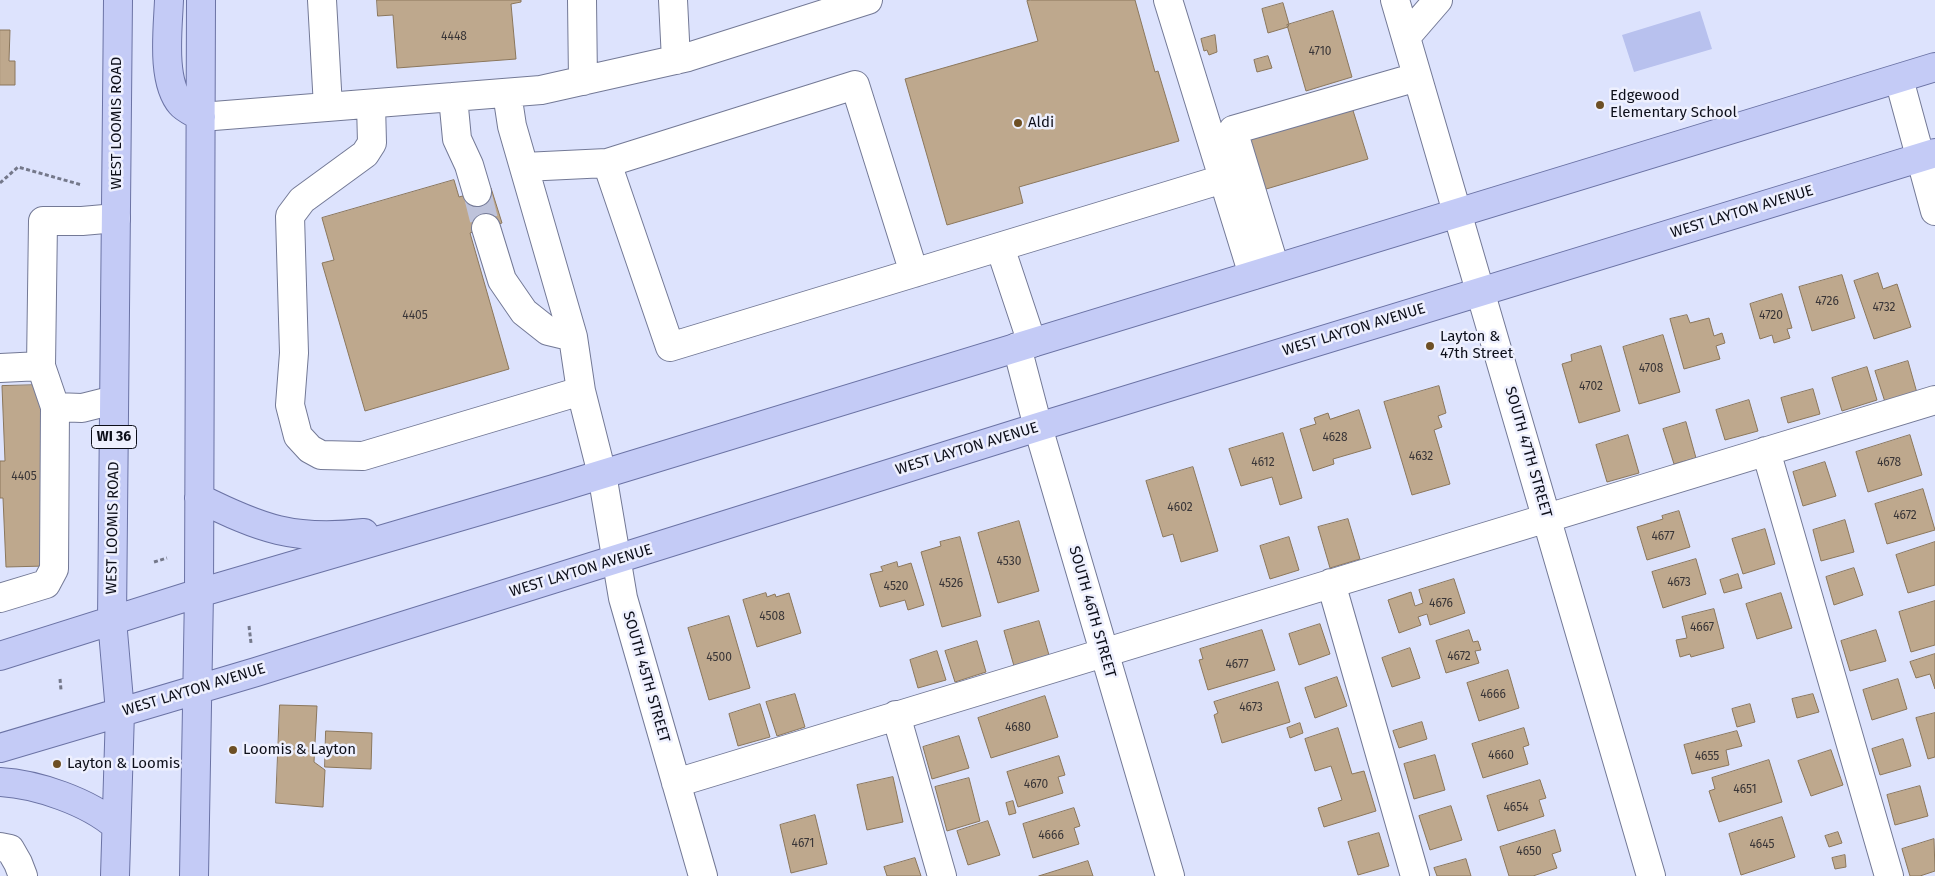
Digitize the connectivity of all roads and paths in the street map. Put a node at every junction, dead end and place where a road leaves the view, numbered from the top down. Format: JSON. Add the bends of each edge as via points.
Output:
{"nodes":[{"id":1,"x":118,"y":0,"type":"edge"},
{"id":2,"x":169,"y":0,"type":"edge"},
{"id":3,"x":201,"y":0,"type":"edge"},
{"id":4,"x":322,"y":0,"type":"edge"},
{"id":5,"x":582,"y":0,"type":"edge"},
{"id":6,"x":672,"y":0,"type":"edge"},
{"id":7,"x":868,"y":0,"type":"edge"},
{"id":8,"x":1168,"y":0,"type":"edge"},
{"id":9,"x":1395,"y":0,"type":"edge"},
{"id":10,"x":1438,"y":0,"type":"edge"},
{"id":11,"x":1406,"y":37,"type":"junction"},
{"id":12,"x":676,"y":60,"type":"junction"},
{"id":13,"x":1935,"y":67,"type":"edge"},
{"id":14,"x":1417,"y":77,"type":"junction"},
{"id":15,"x":1899,"y":79,"type":"junction"},
{"id":16,"x":583,"y":81,"type":"junction"},
{"id":17,"x":507,"y":93,"type":"junction"},
{"id":18,"x":453,"y":98,"type":"junction"},
{"id":19,"x":371,"y":104,"type":"junction"},
{"id":20,"x":328,"y":107,"type":"junction"},
{"id":21,"x":200,"y":117,"type":"junction"},
{"id":22,"x":1927,"y":156,"type":"edge"},
{"id":23,"x":607,"y":164,"type":"junction"},
{"id":24,"x":524,"y":167,"type":"junction"},
{"id":25,"x":1223,"y":179,"type":"junction"},
{"id":26,"x":0,"y":183,"type":"edge"},
{"id":27,"x":82,"y":185,"type":"dead end"},
{"id":28,"x":477,"y":192,"type":"tunnel mouth"},
{"id":29,"x":1935,"y":211,"type":"edge"},
{"id":30,"x":1457,"y":213,"type":"junction"},
{"id":31,"x":116,"y":218,"type":"junction"},
{"id":32,"x":486,"y":228,"type":"tunnel mouth"},
{"id":33,"x":1000,"y":247,"type":"junction"},
{"id":34,"x":1264,"y":272,"type":"junction"},
{"id":35,"x":914,"y":273,"type":"junction"},
{"id":36,"x":1481,"y":292,"type":"junction"},
{"id":37,"x":573,"y":337,"type":"junction"},
{"id":38,"x":1025,"y":345,"type":"junction"},
{"id":39,"x":41,"y":366,"type":"junction"},
{"id":40,"x":0,"y":368,"type":"edge"},
{"id":41,"x":581,"y":391,"type":"junction"},
{"id":42,"x":114,"y":400,"type":"junction"},
{"id":43,"x":1935,"y":400,"type":"edge"},
{"id":44,"x":55,"y":407,"type":"junction"},
{"id":45,"x":1038,"y":427,"type":"junction"},
{"id":46,"x":1766,"y":451,"type":"junction"},
{"id":47,"x":602,"y":474,"type":"junction"},
{"id":48,"x":199,"y":498,"type":"junction"},
{"id":49,"x":1547,"y":518,"type":"junction"},
{"id":50,"x":447,"y":520,"type":"junction"},
{"id":51,"x":167,"y":558,"type":"dead end"},
{"id":52,"x":615,"y":560,"type":"junction"},
{"id":53,"x":154,"y":562,"type":"dead end"},
{"id":54,"x":1331,"y":583,"type":"junction"},
{"id":55,"x":199,"y":593,"type":"junction"},
{"id":56,"x":0,"y":598,"type":"edge"},
{"id":57,"x":112,"y":620,"type":"junction"},
{"id":58,"x":249,"y":626,"type":"dead end"},
{"id":59,"x":252,"y":646,"type":"dead end"},
{"id":60,"x":1104,"y":652,"type":"junction"},
{"id":61,"x":0,"y":656,"type":"edge"},
{"id":62,"x":60,"y":680,"type":"dead end"},
{"id":63,"x":61,"y":690,"type":"dead end"},
{"id":64,"x":198,"y":690,"type":"junction"},
{"id":65,"x":120,"y":712,"type":"junction"},
{"id":66,"x":896,"y":715,"type":"junction"},
{"id":67,"x":0,"y":748,"type":"edge"},
{"id":68,"x":0,"y":782,"type":"edge"},
{"id":69,"x":676,"y":782,"type":"junction"},
{"id":70,"x":116,"y":826,"type":"junction"},
{"id":71,"x":0,"y":847,"type":"edge"},
{"id":72,"x":22,"y":876,"type":"edge"},
{"id":73,"x":115,"y":876,"type":"edge"},
{"id":74,"x":194,"y":876,"type":"edge"},
{"id":75,"x":703,"y":876,"type":"edge"},
{"id":76,"x":942,"y":876,"type":"edge"},
{"id":77,"x":1170,"y":876,"type":"edge"},
{"id":78,"x":1415,"y":876,"type":"edge"},
{"id":79,"x":1651,"y":876,"type":"edge"},
{"id":80,"x":1889,"y":876,"type":"edge"}],
"edges":[{"from":1,"to":31,"type":"main road","name":"WEST LOOMIS ROAD","number":"WI 36"},
{"from":2,"to":21,"type":"main road","via":[[169,75],[181,104]]},
{"from":3,"to":21,"type":"main road"},
{"from":4,"to":20,"type":"street"},
{"from":5,"to":16,"type":"street"},
{"from":6,"to":12,"type":"street"},
{"from":7,"to":12,"type":"street"},
{"from":8,"to":25,"type":"street"},
{"from":9,"to":11,"type":"street","name":"SOUTH 47TH STREET"},
{"from":10,"to":11,"type":"street"},
{"from":11,"to":14,"type":"street","name":"SOUTH 47TH STREET"},
{"from":12,"to":16,"type":"street"},
{"from":13,"to":15,"type":"main road"},
{"from":14,"to":30,"type":"street","name":"SOUTH 47TH STREET"},
{"from":14,"to":34,"type":"street","via":[[1233,130]]},
{"from":15,"to":22,"type":"street"},
{"from":15,"to":30,"type":"main road"},
{"from":16,"to":17,"type":"street"},
{"from":17,"to":18,"type":"street"},
{"from":17,"to":24,"type":"street","name":"SOUTH 45TH STREET","via":[[512,126]]},
{"from":18,"to":19,"type":"street"},
{"from":18,"to":28,"type":"street","via":[[457,139]]},
{"from":19,"to":20,"type":"street"},
{"from":19,"to":41,"type":"street","via":[[372,144],[365,154],[302,200],[290,216],[294,354],[290,405],[298,436],[321,455],[363,456]]},
{"from":20,"to":21,"type":"street"},
{"from":21,"to":48,"type":"main road"},
{"from":22,"to":29,"type":"street"},
{"from":22,"to":36,"type":"main road","name":"WEST LAYTON AVENUE"},
{"from":23,"to":24,"type":"street"},
{"from":23,"to":35,"type":"street","via":[[670,347]]},
{"from":23,"to":35,"type":"street","via":[[855,86]]},
{"from":24,"to":37,"type":"street","name":"SOUTH 45TH STREET"},
{"from":25,"to":33,"type":"street"},
{"from":25,"to":34,"type":"street"},
{"from":26,"to":27,"type":"path","via":[[18,167]]},
{"from":30,"to":34,"type":"main road"},
{"from":30,"to":36,"type":"street","name":"SOUTH 47TH STREET"},
{"from":31,"to":39,"type":"street","via":[[43,221]]},
{"from":31,"to":42,"type":"main road","name":"WEST LOOMIS ROAD","number":"WI 36"},
{"from":32,"to":37,"type":"street","via":[[502,280],[524,312],[548,331]]},
{"from":33,"to":35,"type":"street"},
{"from":33,"to":38,"type":"street","name":"SOUTH 46TH STREET"},
{"from":34,"to":38,"type":"main road"},
{"from":36,"to":45,"type":"main road","name":"WEST LAYTON AVENUE"},
{"from":36,"to":49,"type":"street","name":"SOUTH 47TH STREET"},
{"from":37,"to":41,"type":"street","name":"SOUTH 45TH STREET"},
{"from":38,"to":45,"type":"street","name":"SOUTH 46TH STREET"},
{"from":38,"to":47,"type":"main road"},
{"from":39,"to":40,"type":"street"},
{"from":39,"to":44,"type":"street"},
{"from":41,"to":47,"type":"street","name":"SOUTH 45TH STREET"},
{"from":42,"to":44,"type":"street","via":[[82,408]]},
{"from":42,"to":57,"type":"main road","name":"WEST LOOMIS ROAD","number":"WI 36"},
{"from":43,"to":46,"type":"street"},
{"from":44,"to":56,"type":"street","via":[[54,569],[46,584]]},
{"from":45,"to":52,"type":"main road","name":"WEST LAYTON AVENUE"},
{"from":45,"to":60,"type":"street","name":"SOUTH 46TH STREET"},
{"from":46,"to":49,"type":"street"},
{"from":46,"to":80,"type":"street"},
{"from":47,"to":50,"type":"main road"},
{"from":47,"to":52,"type":"street","name":"SOUTH 45TH STREET"},
{"from":48,"to":50,"type":"main road","via":[[249,523],[291,534],[350,534]]},
{"from":48,"to":55,"type":"main road"},
{"from":49,"to":54,"type":"street"},
{"from":49,"to":79,"type":"street","name":"SOUTH 47TH STREET"},
{"from":50,"to":55,"type":"main road"},
{"from":51,"to":53,"type":"path"},
{"from":52,"to":64,"type":"main road","name":"WEST LAYTON AVENUE"},
{"from":52,"to":69,"type":"street","name":"SOUTH 45TH STREET"},
{"from":54,"to":60,"type":"street"},
{"from":54,"to":78,"type":"street"},
{"from":55,"to":57,"type":"main road"},
{"from":55,"to":64,"type":"main road"},
{"from":57,"to":61,"type":"main road"},
{"from":57,"to":65,"type":"main road","name":"WEST LOOMIS ROAD","number":"WI 36"},
{"from":58,"to":59,"type":"path"},
{"from":60,"to":66,"type":"street"},
{"from":60,"to":77,"type":"street","name":"SOUTH 46TH STREET"},
{"from":62,"to":63,"type":"path"},
{"from":64,"to":65,"type":"main road","name":"WEST LAYTON AVENUE"},
{"from":64,"to":74,"type":"main road"},
{"from":65,"to":67,"type":"main road","name":"WEST LAYTON AVENUE"},
{"from":65,"to":70,"type":"main road","name":"WEST LOOMIS ROAD","number":"WI 36"},
{"from":66,"to":69,"type":"street"},
{"from":66,"to":76,"type":"street"},
{"from":68,"to":70,"type":"main road","via":[[17,783],[57,795],[103,814]]},
{"from":69,"to":75,"type":"street","name":"SOUTH 45TH STREET"},
{"from":70,"to":73,"type":"main road","name":"WEST LOOMIS ROAD","number":"WI 36"},
{"from":71,"to":72,"type":"street","via":[[10,849]]}]}
